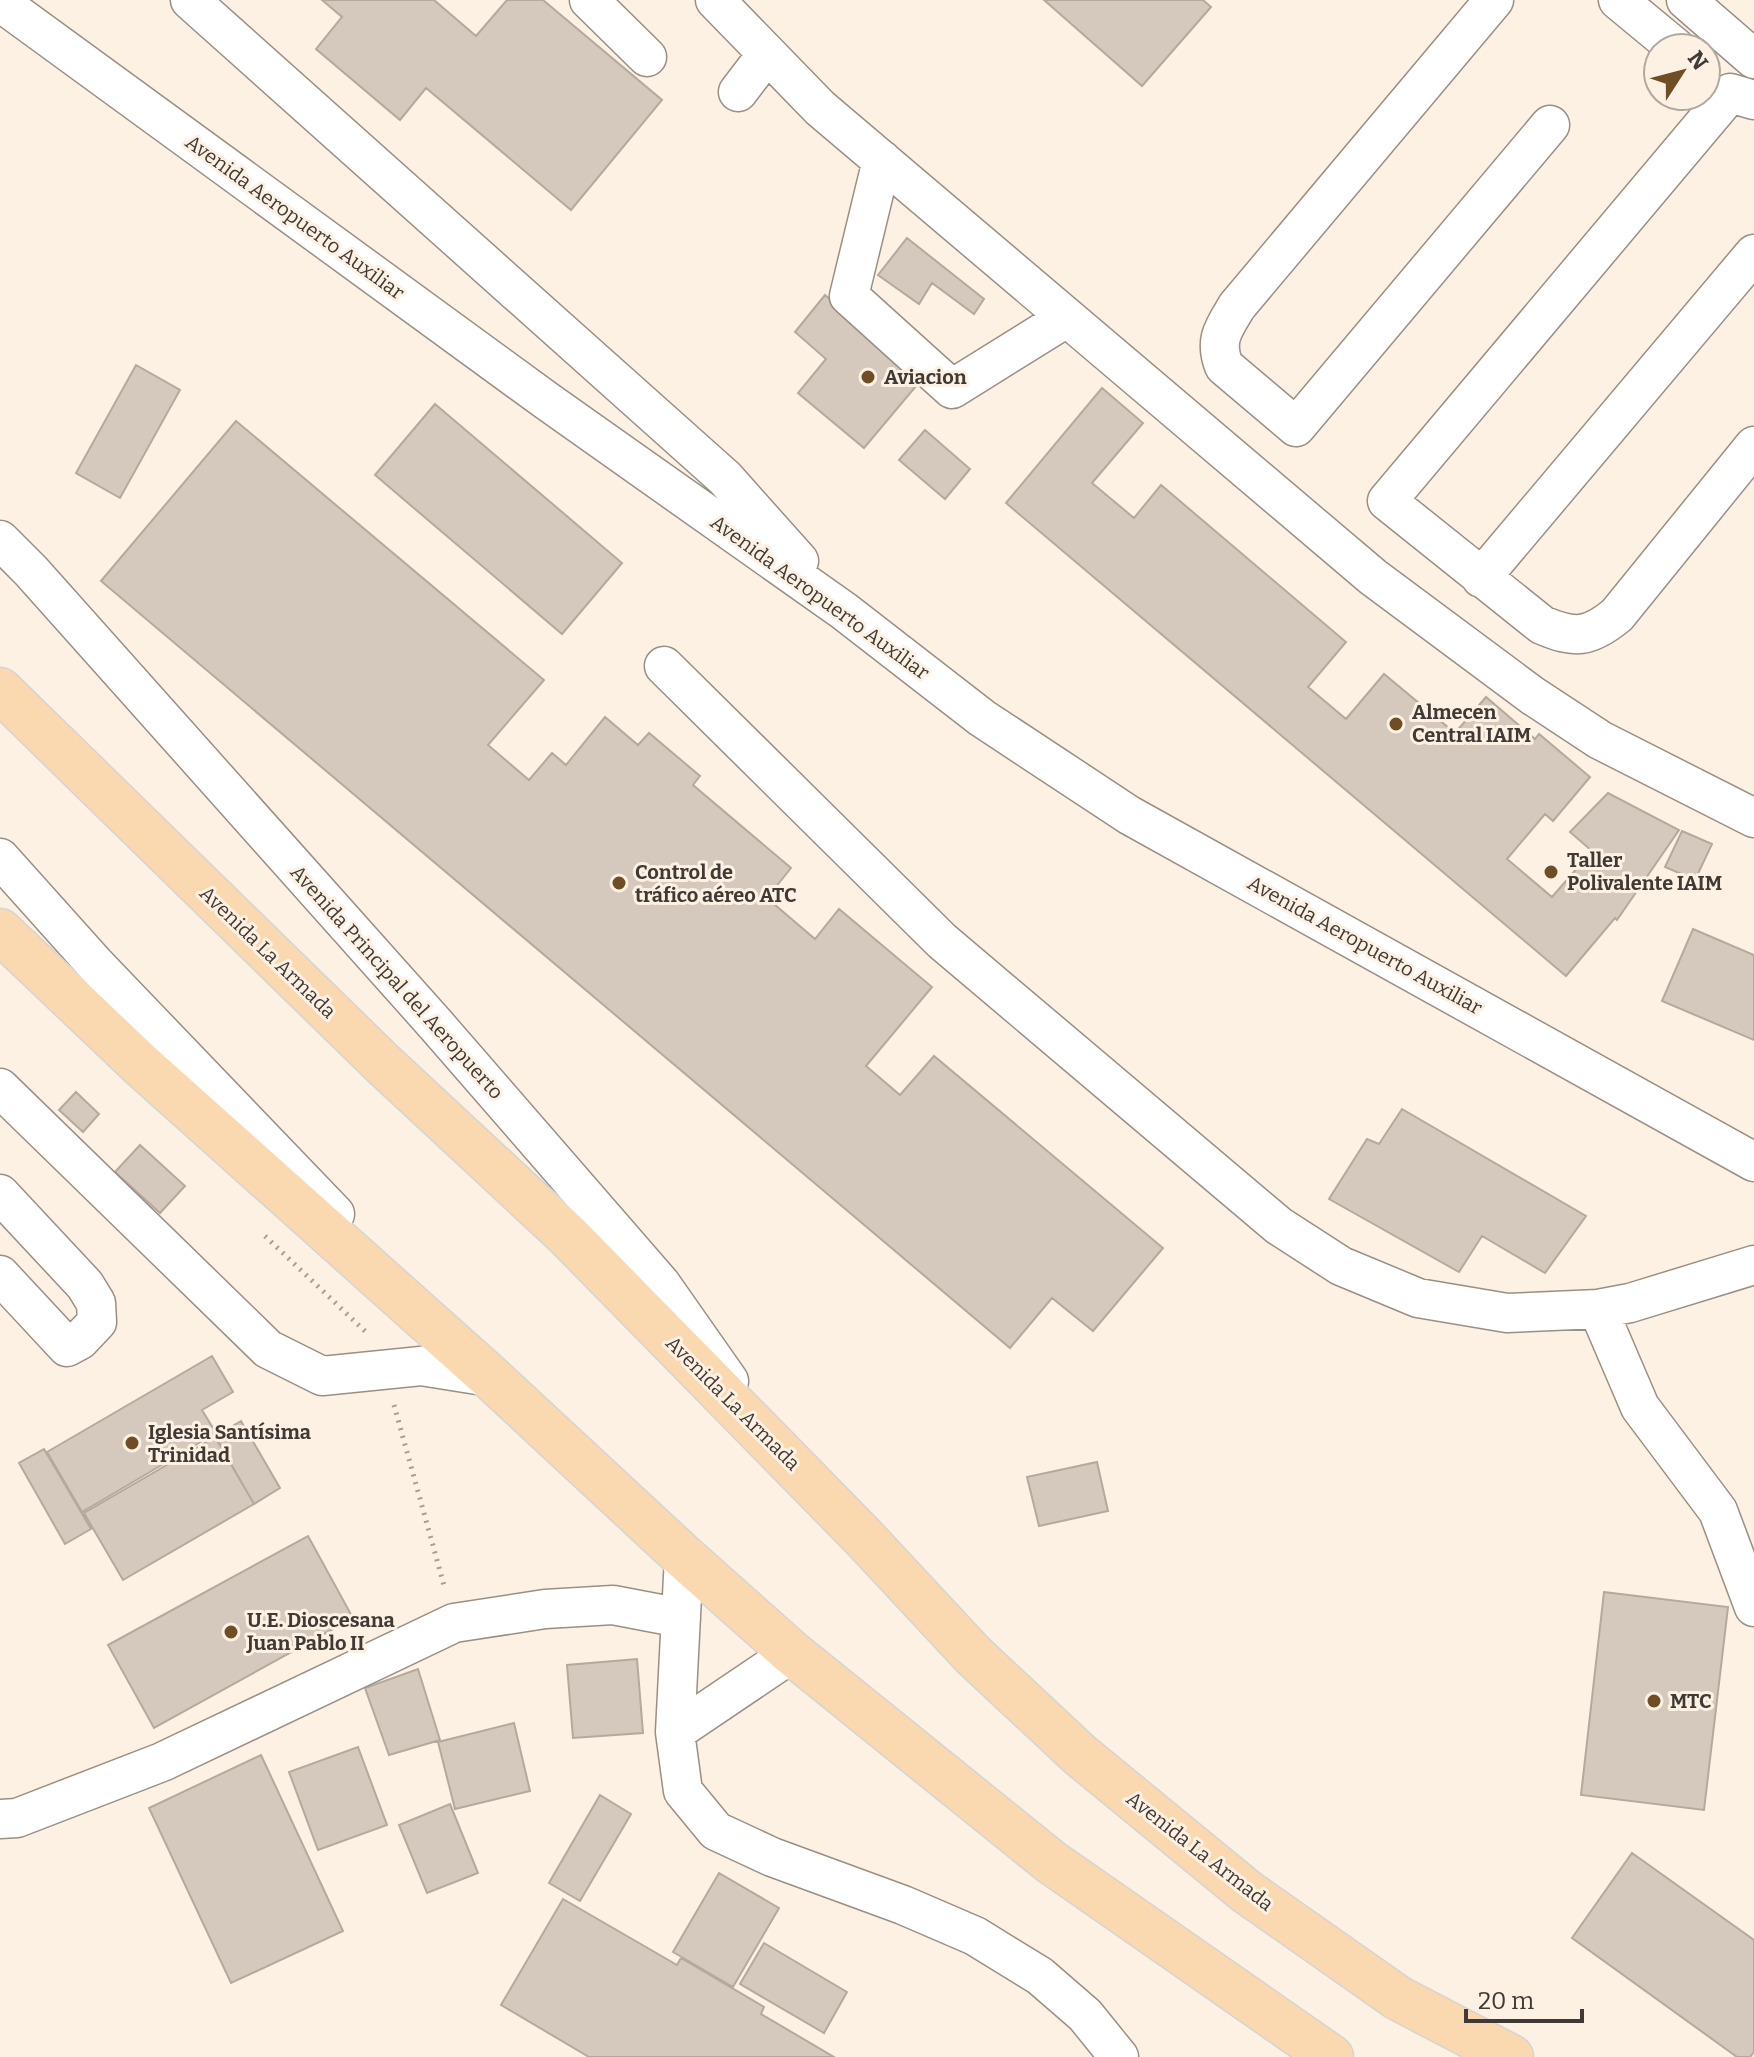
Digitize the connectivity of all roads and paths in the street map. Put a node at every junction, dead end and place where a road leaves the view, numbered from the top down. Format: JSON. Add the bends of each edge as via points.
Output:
{"nodes":[{"id":1,"x":190,"y":0,"type":"edge"},
{"id":2,"x":589,"y":0,"type":"edge"},
{"id":3,"x":715,"y":0,"type":"edge"},
{"id":4,"x":1494,"y":0,"type":"edge"},
{"id":5,"x":1618,"y":0,"type":"edge"},
{"id":6,"x":1686,"y":0,"type":"edge"},
{"id":7,"x":0,"y":2,"type":"edge"},
{"id":8,"x":1657,"y":32,"type":"edge"},
{"id":9,"x":767,"y":54,"type":"junction"},
{"id":10,"x":647,"y":57,"type":"dead end"},
{"id":11,"x":1754,"y":59,"type":"edge"},
{"id":12,"x":738,"y":92,"type":"dead end"},
{"id":13,"x":1736,"y":95,"type":"edge"},
{"id":14,"x":1550,"y":125,"type":"dead end"},
{"id":15,"x":882,"y":160,"type":"junction"},
{"id":16,"x":1754,"y":254,"type":"edge"},
{"id":17,"x":1066,"y":318,"type":"junction"},
{"id":18,"x":1754,"y":446,"type":"edge"},
{"id":19,"x":0,"y":540,"type":"edge"},
{"id":20,"x":1481,"y":578,"type":"junction"},
{"id":21,"x":844,"y":611,"type":"junction"},
{"id":22,"x":664,"y":666,"type":"dead end"},
{"id":23,"x":0,"y":690,"type":"edge"},
{"id":24,"x":1754,"y":818,"type":"edge"},
{"id":25,"x":0,"y":858,"type":"edge"},
{"id":26,"x":0,"y":931,"type":"edge"},
{"id":27,"x":0,"y":1088,"type":"edge"},
{"id":28,"x":1685,"y":1123,"type":"junction"},
{"id":29,"x":1754,"y":1137,"type":"edge"},
{"id":30,"x":1754,"y":1153,"type":"edge"},
{"id":31,"x":1754,"y":1162,"type":"edge"},
{"id":32,"x":0,"y":1194,"type":"edge"},
{"id":33,"x":262,"y":1234,"type":"dead end"},
{"id":34,"x":1754,"y":1265,"type":"edge"},
{"id":35,"x":0,"y":1275,"type":"edge"},
{"id":36,"x":1598,"y":1309,"type":"junction"},
{"id":37,"x":384,"y":1370,"type":"junction"},
{"id":38,"x":490,"y":1377,"type":"junction"},
{"id":39,"x":772,"y":1442,"type":"junction"},
{"id":40,"x":684,"y":1557,"type":"junction"},
{"id":41,"x":1754,"y":1607,"type":"edge"},
{"id":42,"x":681,"y":1618,"type":"junction"},
{"id":43,"x":454,"y":1623,"type":"junction"},
{"id":44,"x":792,"y":1653,"type":"junction"},
{"id":45,"x":675,"y":1732,"type":"junction"},
{"id":46,"x":0,"y":1819,"type":"edge"},
{"id":47,"x":1119,"y":2057,"type":"edge"},
{"id":48,"x":1331,"y":2057,"type":"edge"},
{"id":49,"x":1511,"y":2057,"type":"edge"}],
"edges":[{"from":1,"to":21,"type":"lane","via":[[725,478]]},
{"from":2,"to":10,"type":"lane"},
{"from":3,"to":9,"type":"lane"},
{"from":4,"to":14,"type":"lane","via":[[1237,306],[1219,341],[1224,366],[1296,427]]},
{"from":5,"to":8,"type":"lane"},
{"from":6,"to":11,"type":"lane"},
{"from":7,"to":21,"type":"lane","name":"Avenida Aeropuerto Auxiliar"},
{"from":9,"to":12,"type":"lane"},
{"from":9,"to":15,"type":"lane"},
{"from":13,"to":20,"type":"lane","via":[[1387,501]]},
{"from":15,"to":17,"type":"lane"},
{"from":15,"to":17,"type":"lane","via":[[849,296],[952,389]]},
{"from":16,"to":20,"type":"lane"},
{"from":17,"to":24,"type":"lane","via":[[1451,637],[1600,740]]},
{"from":18,"to":20,"type":"lane","via":[[1648,579],[1598,630],[1562,634]]},
{"from":19,"to":39,"type":"lane","name":"Avenida Principal del Aeropuerto","via":[[661,1284]]},
{"from":21,"to":28,"type":"lane","name":"Avenida Aeropuerto Auxiliar","via":[[982,718],[1129,815]]},
{"from":22,"to":36,"type":"lane","via":[[942,941],[1279,1226],[1341,1266],[1418,1298],[1507,1313]]},
{"from":23,"to":39,"type":"main road","name":"Avenida La Armada","via":[[383,1064],[567,1235]]},
{"from":25,"to":38,"type":"lane"},
{"from":26,"to":38,"type":"main road","via":[[142,1066]]},
{"from":27,"to":37,"type":"lane","via":[[268,1349],[322,1376]]},
{"from":28,"to":29,"type":"lane"},
{"from":28,"to":30,"type":"lane","name":"Avenida Aeropuerto Auxiliar"},
{"from":28,"to":31,"type":"lane","name":"Avenida Aeropuerto Auxiliar"},
{"from":32,"to":35,"type":"lane","via":[[85,1285],[96,1303],[97,1322],[67,1347]]},
{"from":33,"to":37,"type":"path","via":[[376,1342]]},
{"from":34,"to":36,"type":"lane"},
{"from":36,"to":41,"type":"lane","via":[[1640,1407],[1718,1511]]},
{"from":37,"to":38,"type":"lane","via":[[421,1366]]},
{"from":37,"to":43,"type":"path"},
{"from":38,"to":40,"type":"main road"},
{"from":39,"to":49,"type":"main road","name":"Avenida La Armada","via":[[973,1655],[1080,1755],[1260,1901],[1398,1998]]},
{"from":40,"to":42,"type":"lane"},
{"from":40,"to":44,"type":"main road"},
{"from":42,"to":43,"type":"lane","via":[[613,1605]]},
{"from":42,"to":45,"type":"lane"},
{"from":43,"to":46,"type":"lane","via":[[162,1762],[17,1818]]},
{"from":44,"to":45,"type":"lane"},
{"from":44,"to":48,"type":"main road","via":[[1051,1862]]},
{"from":45,"to":47,"type":"lane","via":[[683,1791],[716,1831],[975,1936],[1040,1976],[1085,2015]]}]}
